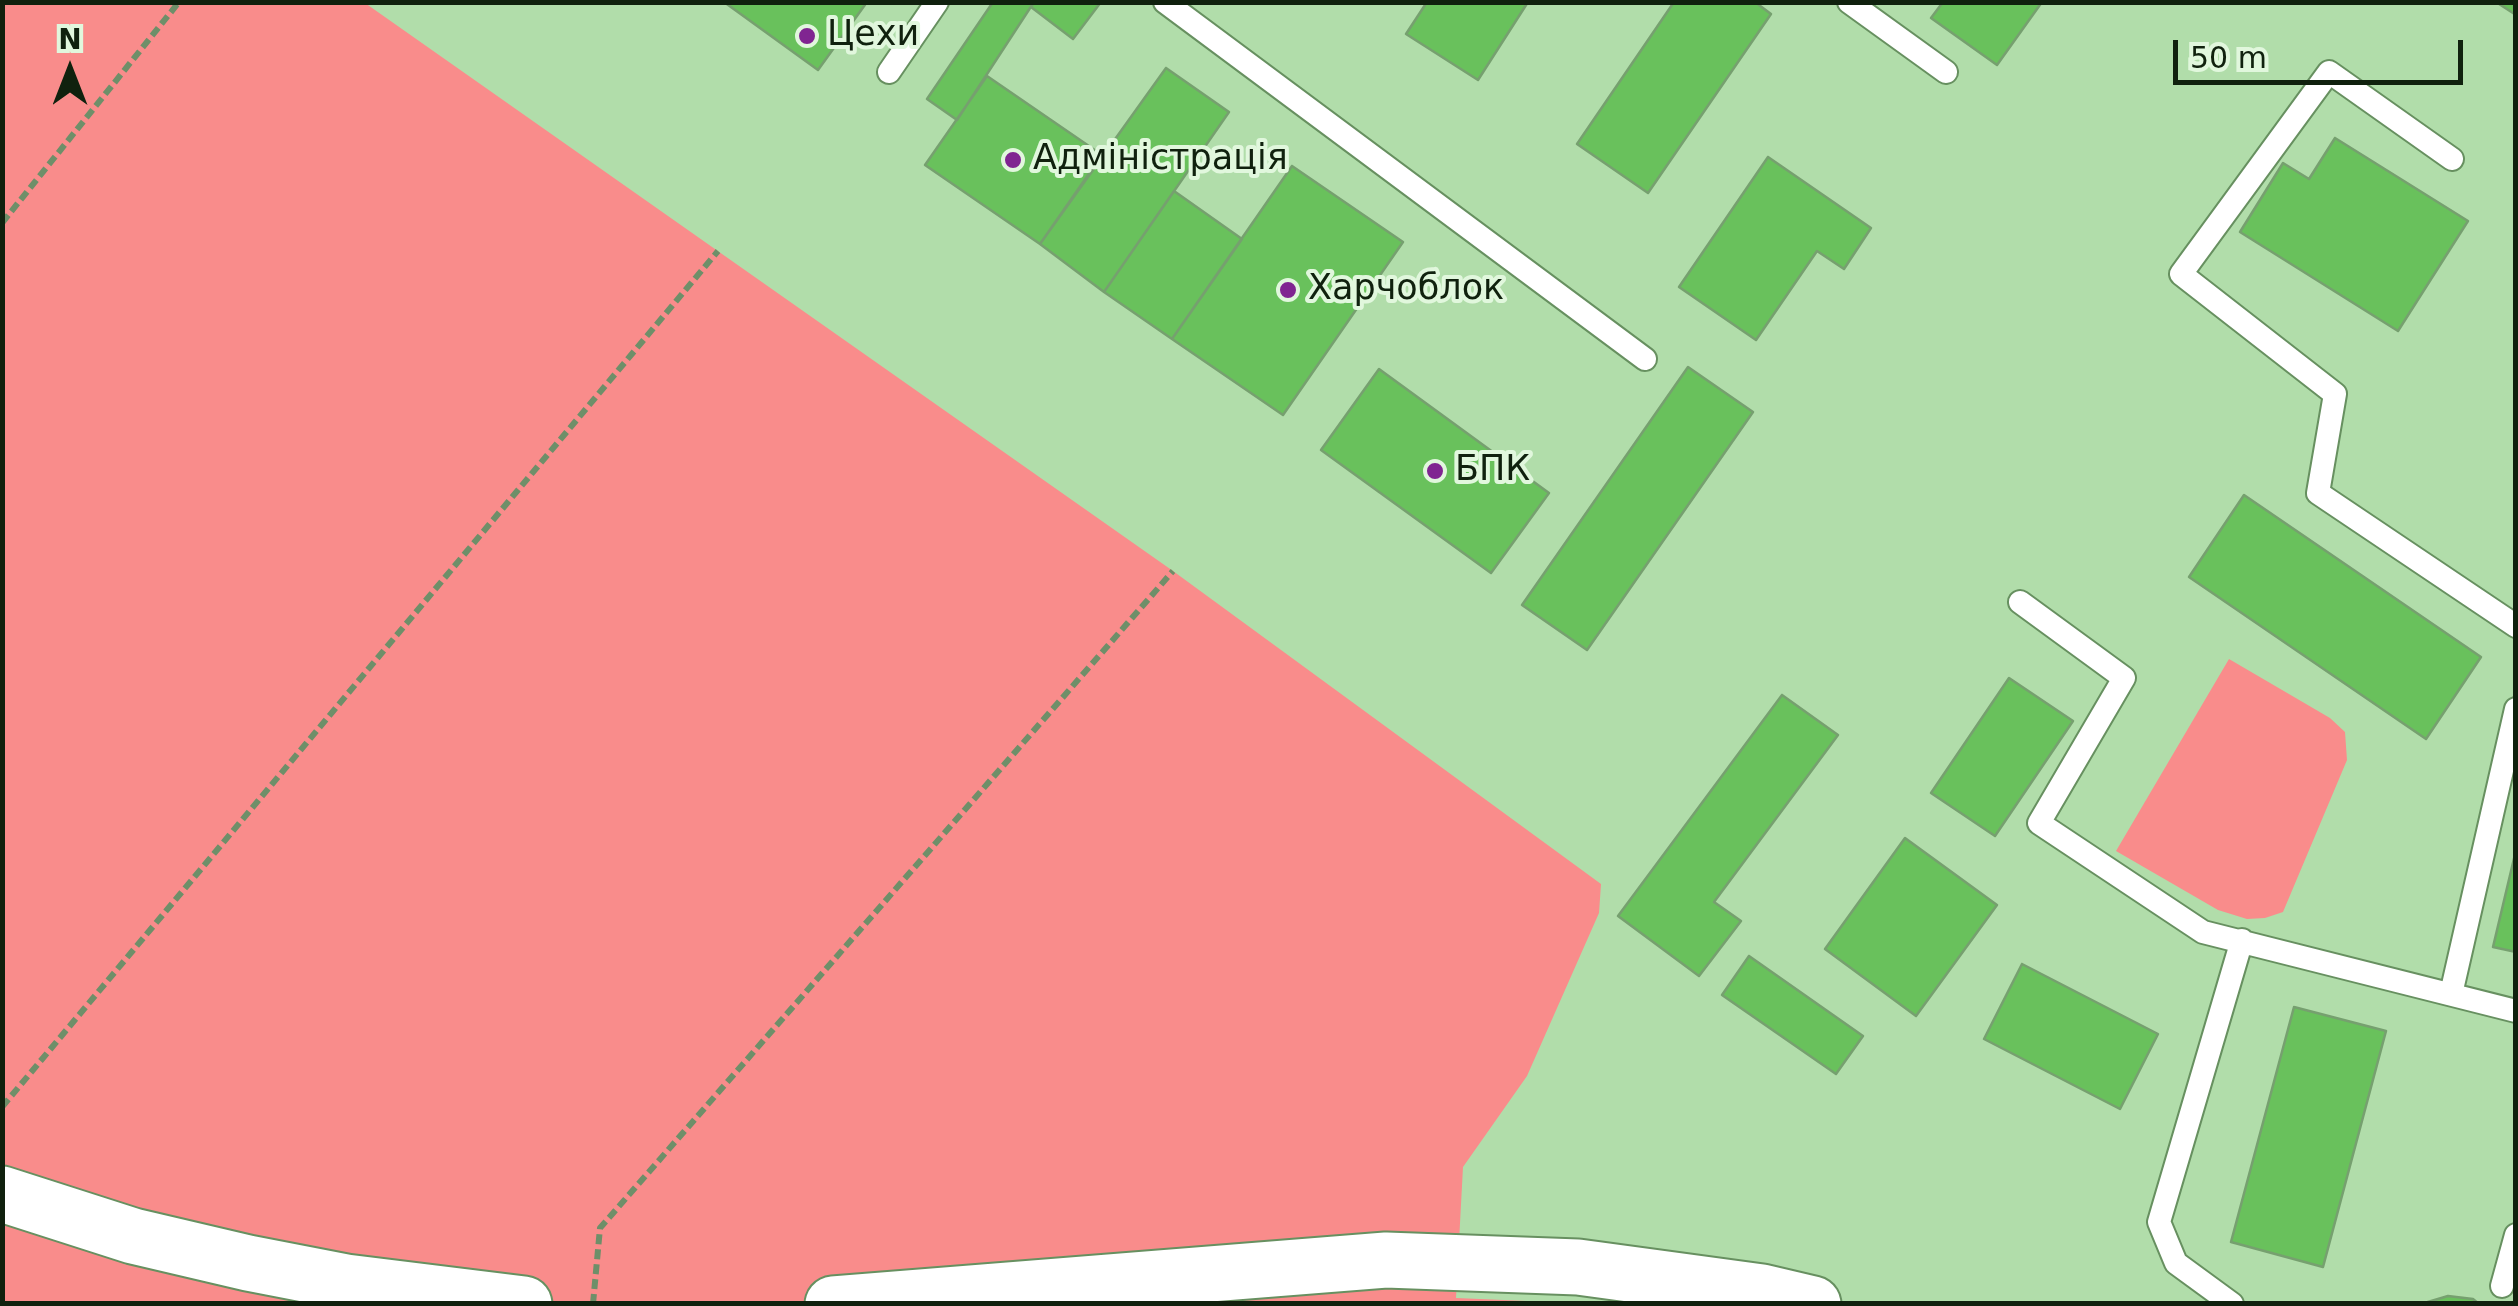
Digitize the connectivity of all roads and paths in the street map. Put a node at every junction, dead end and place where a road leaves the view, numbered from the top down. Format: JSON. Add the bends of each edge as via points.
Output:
{"nodes":[{"id":1,"x":179,"y":2,"type":"edge"},
{"id":2,"x":937,"y":2,"type":"edge"},
{"id":3,"x":1166,"y":2,"type":"edge"},
{"id":4,"x":1849,"y":2,"type":"edge"},
{"id":5,"x":889,"y":72,"type":"dead end"},
{"id":6,"x":1946,"y":72,"type":"dead end"},
{"id":7,"x":2452,"y":159,"type":"dead end"},
{"id":8,"x":2,"y":223,"type":"edge"},
{"id":9,"x":718,"y":251,"type":"dead end"},
{"id":10,"x":1645,"y":359,"type":"dead end"},
{"id":11,"x":1173,"y":571,"type":"dead end"},
{"id":12,"x":2020,"y":602,"type":"dead end"},
{"id":13,"x":2516,"y":626,"type":"edge"},
{"id":14,"x":2516,"y":708,"type":"edge"},
{"id":15,"x":2242,"y":940,"type":"junction"},
{"id":16,"x":2451,"y":994,"type":"junction"},
{"id":17,"x":2516,"y":1011,"type":"edge"},
{"id":18,"x":2,"y":1107,"type":"edge"},
{"id":19,"x":2,"y":1194,"type":"edge"},
{"id":20,"x":2516,"y":1236,"type":"edge"},
{"id":21,"x":2502,"y":1286,"type":"dead end"},
{"id":22,"x":524,"y":1304,"type":"edge"},
{"id":23,"x":593,"y":1304,"type":"edge"},
{"id":24,"x":833,"y":1304,"type":"edge"},
{"id":25,"x":1813,"y":1304,"type":"edge"},
{"id":26,"x":2232,"y":1304,"type":"edge"}],
"edges":[{"from":1,"to":8,"type":"path"},
{"from":2,"to":5,"type":"lane"},
{"from":3,"to":10,"type":"lane"},
{"from":4,"to":6,"type":"lane"},
{"from":7,"to":13,"type":"lane","via":[[2329,72],[2181,274],[2334,394],[2318,493]]},
{"from":9,"to":18,"type":"path"},
{"from":11,"to":23,"type":"path","via":[[600,1228]]},
{"from":12,"to":15,"type":"lane","via":[[2124,678],[2039,823],[2204,932]]},
{"from":14,"to":16,"type":"lane"},
{"from":15,"to":16,"type":"lane"},
{"from":15,"to":26,"type":"lane","via":[[2159,1222],[2176,1263]]},
{"from":16,"to":17,"type":"lane"},
{"from":19,"to":22,"type":"main road","via":[[133,1236],[248,1263]]},
{"from":20,"to":21,"type":"lane"},
{"from":24,"to":25,"type":"main road","via":[[1386,1260],[1578,1266]]}]}
